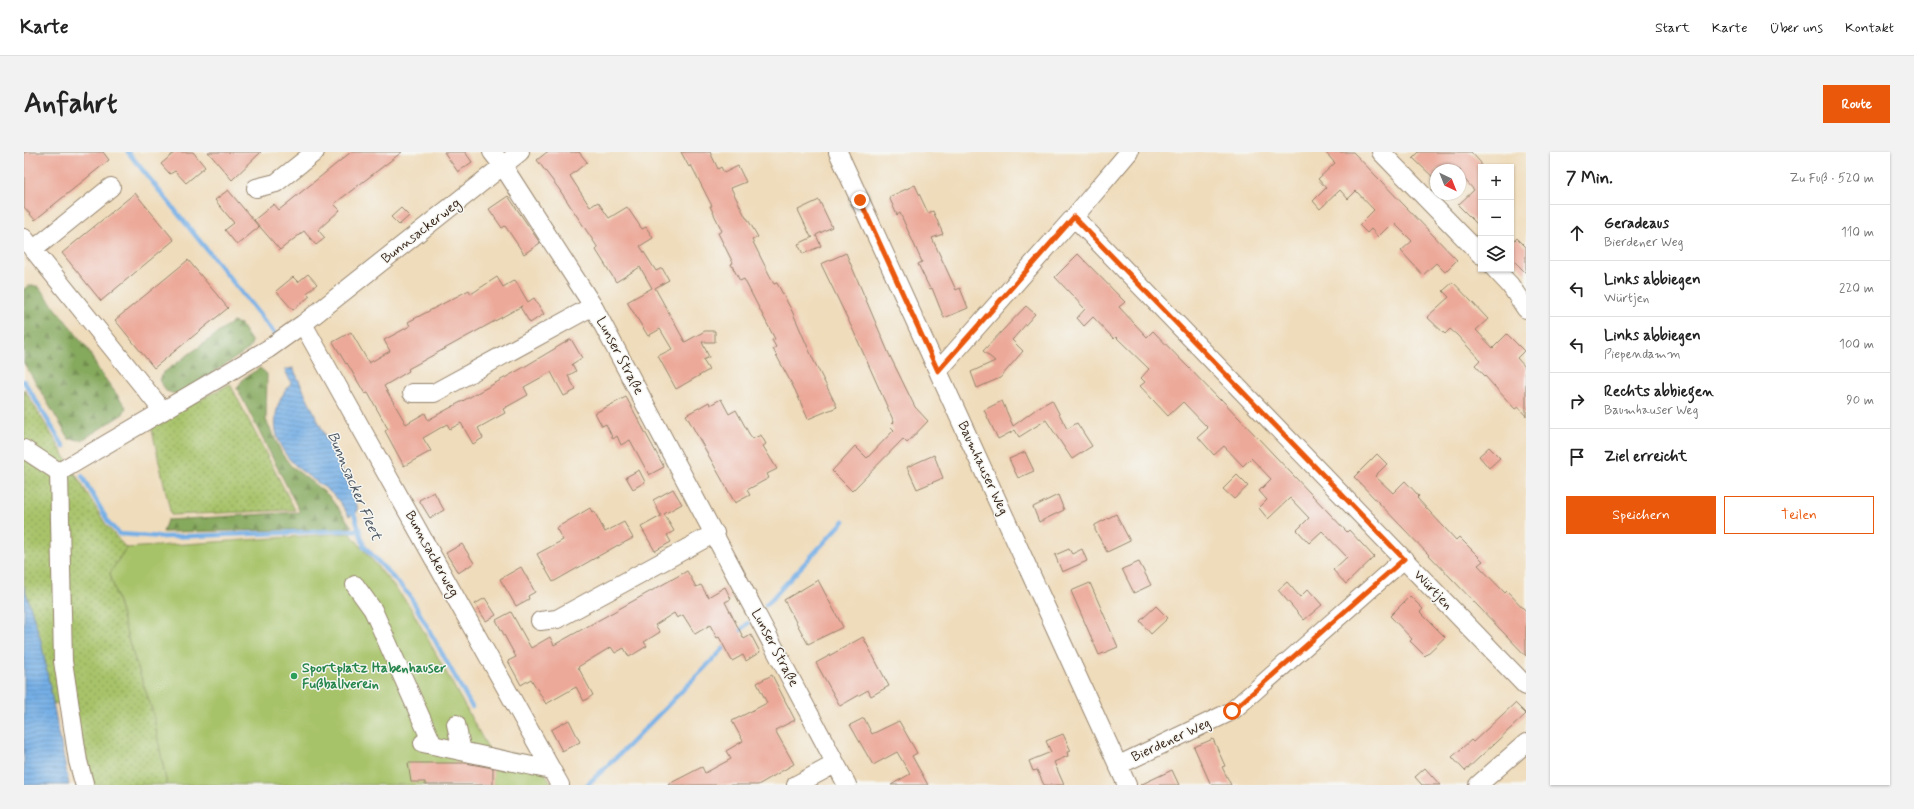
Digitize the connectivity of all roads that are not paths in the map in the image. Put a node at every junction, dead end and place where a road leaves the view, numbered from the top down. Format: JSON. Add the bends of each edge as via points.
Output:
{"nodes":[{"id":1,"x":315,"y":152,"type":"edge"},
{"id":2,"x":520,"y":152,"type":"edge"},
{"id":3,"x":838,"y":152,"type":"edge"},
{"id":4,"x":1129,"y":152,"type":"edge"},
{"id":5,"x":1381,"y":152,"type":"edge"},
{"id":6,"x":497,"y":159,"type":"edge"},
{"id":7,"x":111,"y":187,"type":"dead end"},
{"id":8,"x":256,"y":188,"type":"dead end"},
{"id":9,"x":1074,"y":217,"type":"junction"},
{"id":10,"x":29,"y":244,"type":"edge"},
{"id":11,"x":1478,"y":252,"type":"edge"},
{"id":12,"x":1498,"y":272,"type":"edge"},
{"id":13,"x":593,"y":306,"type":"junction"},
{"id":14,"x":1526,"y":309,"type":"edge"},
{"id":15,"x":302,"y":324,"type":"junction"},
{"id":16,"x":938,"y":371,"type":"junction"},
{"id":17,"x":412,"y":393,"type":"dead end"},
{"id":18,"x":163,"y":411,"type":"junction"},
{"id":19,"x":24,"y":449,"type":"edge"},
{"id":20,"x":60,"y":472,"type":"junction"},
{"id":21,"x":715,"y":533,"type":"junction"},
{"id":22,"x":1404,"y":559,"type":"junction"},
{"id":23,"x":355,"y":585,"type":"dead end"},
{"id":24,"x":540,"y":621,"type":"dead end"},
{"id":25,"x":1526,"y":686,"type":"edge"},
{"id":26,"x":456,"y":724,"type":"dead end"},
{"id":27,"x":74,"y":738,"type":"junction"},
{"id":28,"x":1526,"y":743,"type":"edge"},
{"id":29,"x":462,"y":751,"type":"junction"},
{"id":30,"x":65,"y":763,"type":"dead end"},
{"id":31,"x":835,"y":764,"type":"junction"},
{"id":32,"x":1119,"y":764,"type":"junction"},
{"id":33,"x":555,"y":780,"type":"edge"},
{"id":34,"x":84,"y":783,"type":"dead end"},
{"id":35,"x":796,"y":785,"type":"edge"},
{"id":36,"x":847,"y":785,"type":"edge"},
{"id":37,"x":1128,"y":785,"type":"edge"},
{"id":38,"x":1478,"y":785,"type":"edge"}],
"edges":[{"from":1,"to":8,"type":"street","via":[[276,183]]},
{"from":2,"to":6,"type":"street","name":"Bunnsackerweg"},
{"from":3,"to":16,"type":"street","name":"Baumhauser Weg"},
{"from":4,"to":9,"type":"street"},
{"from":5,"to":11,"type":"street"},
{"from":6,"to":13,"type":"street","name":"Lunser Straße"},
{"from":6,"to":15,"type":"street","name":"Bunnsackerweg"},
{"from":7,"to":10,"type":"street"},
{"from":9,"to":16,"type":"street"},
{"from":9,"to":22,"type":"street","name":"Würtjen"},
{"from":10,"to":18,"type":"street"},
{"from":12,"to":14,"type":"street"},
{"from":13,"to":17,"type":"street","name":"Lunser Straße","via":[[434,393]]},
{"from":13,"to":21,"type":"street","name":"Lunser Straße"},
{"from":15,"to":18,"type":"street","name":"Bunnsackerweg","via":[[268,349]]},
{"from":15,"to":33,"type":"street","name":"Bunnsackerweg"},
{"from":16,"to":32,"type":"street","name":"Baumhauser Weg"},
{"from":18,"to":20,"type":"street","name":"Bunnsackerweg"},
{"from":19,"to":20,"type":"street"},
{"from":20,"to":27,"type":"street","via":[[64,661]]},
{"from":21,"to":24,"type":"street","via":[[557,618]]},
{"from":21,"to":31,"type":"street","name":"Lunser Straße"},
{"from":22,"to":25,"type":"street","name":"Würtjen"},
{"from":22,"to":32,"type":"street","name":"Bierdener Weg","via":[[1232,711]]},
{"from":23,"to":29,"type":"street","via":[[373,610],[427,744]]},
{"from":26,"to":29,"type":"street"},
{"from":27,"to":30,"type":"street"},
{"from":27,"to":34,"type":"street"},
{"from":28,"to":38,"type":"street"},
{"from":29,"to":33,"type":"street"},
{"from":31,"to":35,"type":"street"},
{"from":31,"to":36,"type":"street","name":"Lunser Straße"},
{"from":32,"to":37,"type":"street","name":"Baumhauser Weg"}]}
